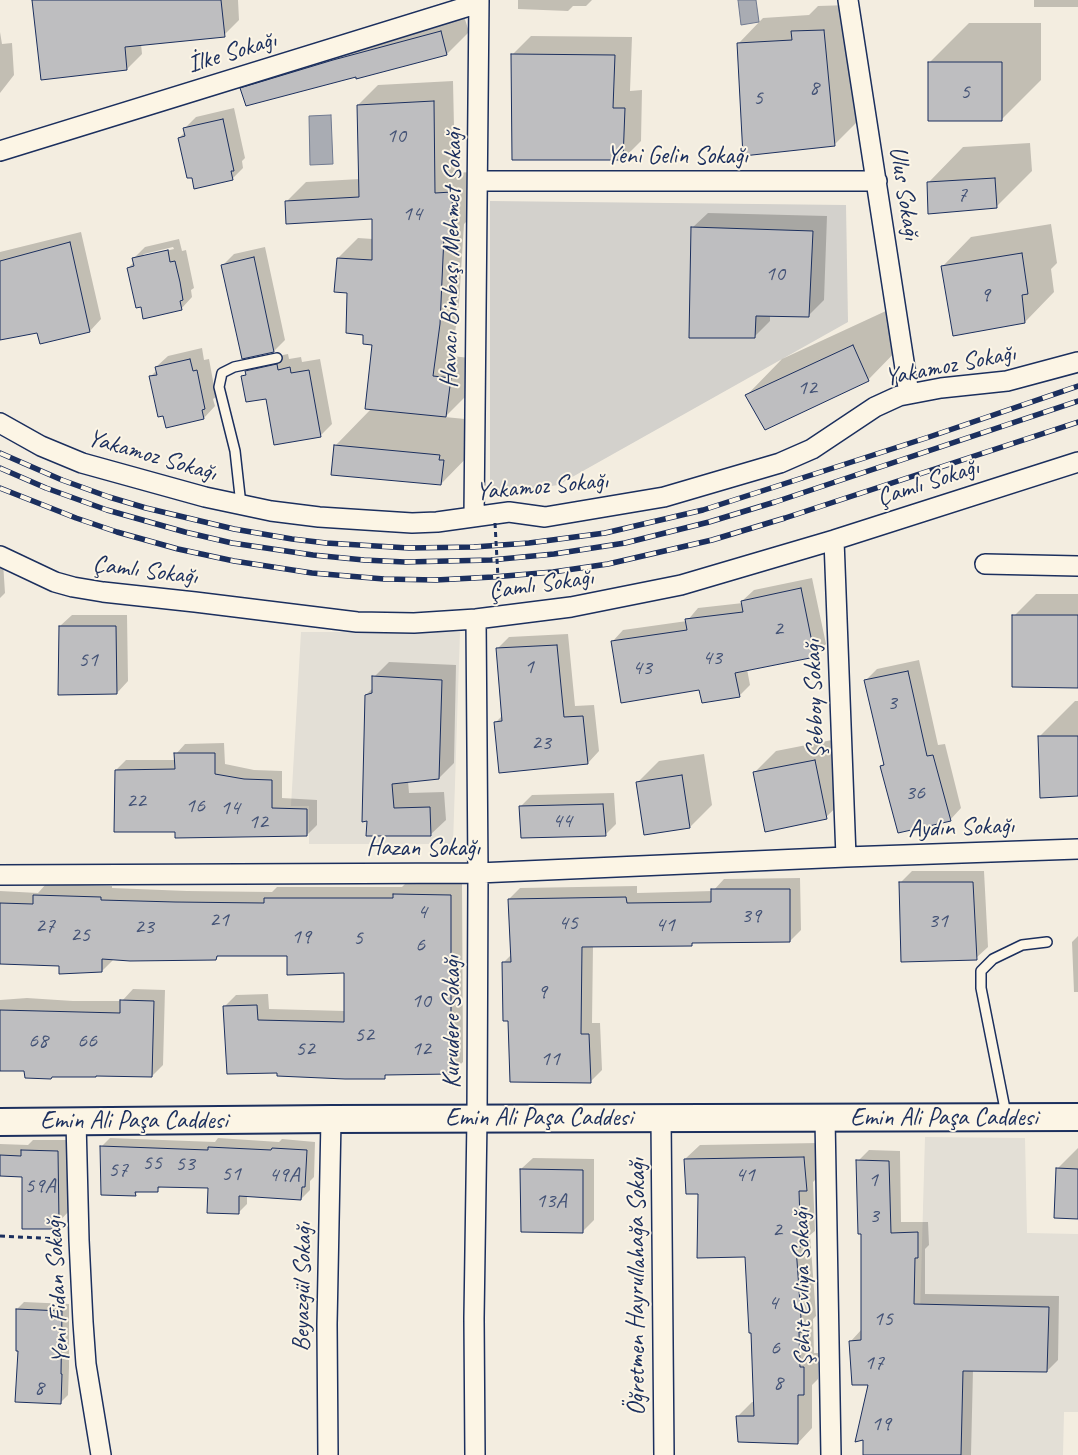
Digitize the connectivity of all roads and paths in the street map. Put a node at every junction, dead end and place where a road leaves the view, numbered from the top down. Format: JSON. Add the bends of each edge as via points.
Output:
{"nodes":[{"id":1,"x":848,"y":0,"type":"edge"},
{"id":2,"x":479,"y":1,"type":"edge"},
{"id":3,"x":0,"y":151,"type":"edge"},
{"id":4,"x":478,"y":181,"type":"junction"},
{"id":5,"x":877,"y":181,"type":"junction"},
{"id":6,"x":277,"y":358,"type":"dead end"},
{"id":7,"x":1078,"y":362,"type":"edge"},
{"id":8,"x":909,"y":394,"type":"junction"},
{"id":9,"x":0,"y":423,"type":"edge"},
{"id":10,"x":1078,"y":462,"type":"edge"},
{"id":11,"x":241,"y":505,"type":"junction"},
{"id":12,"x":474,"y":517,"type":"junction"},
{"id":13,"x":494,"y":523,"type":"dead end"},
{"id":14,"x":834,"y":540,"type":"junction"},
{"id":15,"x":0,"y":556,"type":"edge"},
{"id":16,"x":985,"y":564,"type":"dead end"},
{"id":17,"x":1078,"y":566,"type":"edge"},
{"id":18,"x":499,"y":596,"type":"dead end"},
{"id":19,"x":476,"y":619,"type":"junction"},
{"id":20,"x":1078,"y":849,"type":"edge"},
{"id":21,"x":846,"y":857,"type":"junction"},
{"id":22,"x":478,"y":873,"type":"junction"},
{"id":23,"x":0,"y":875,"type":"edge"},
{"id":24,"x":1047,"y":942,"type":"dead end"},
{"id":25,"x":1006,"y":1117,"type":"junction"},
{"id":26,"x":1078,"y":1117,"type":"edge"},
{"id":27,"x":477,"y":1118,"type":"junction"},
{"id":28,"x":661,"y":1118,"type":"junction"},
{"id":29,"x":825,"y":1118,"type":"junction"},
{"id":30,"x":331,"y":1119,"type":"junction"},
{"id":31,"x":76,"y":1121,"type":"junction"},
{"id":32,"x":0,"y":1122,"type":"edge"},
{"id":33,"x":0,"y":1236,"type":"edge"},
{"id":34,"x":79,"y":1240,"type":"junction"},
{"id":35,"x":101,"y":1455,"type":"edge"},
{"id":36,"x":328,"y":1455,"type":"edge"},
{"id":37,"x":475,"y":1455,"type":"edge"},
{"id":38,"x":664,"y":1455,"type":"edge"},
{"id":39,"x":831,"y":1455,"type":"edge"}],
"edges":[{"from":1,"to":5,"type":"street","name":"Ulus Sokağı"},
{"from":2,"to":3,"type":"street","name":"İlke Sokağı"},
{"from":2,"to":4,"type":"street","name":"Havacı Binbaşı Mehmet Sokağı"},
{"from":4,"to":5,"type":"street","name":"Yeni Gelin Sokağı"},
{"from":4,"to":12,"type":"street","name":"Havacı Binbaşı Mehmet Sokağı"},
{"from":5,"to":8,"type":"street","name":"Ulus Sokağı"},
{"from":6,"to":11,"type":"lane","via":[[234,366],[222,373],[219,387],[235,451]]},
{"from":7,"to":8,"type":"street","name":"Yakamoz Sokağı","via":[[1007,381]]},
{"from":8,"to":12,"type":"street","name":"Yakamoz Sokağı","via":[[878,405],[790,460],[688,491],[545,517],[509,512]]},
{"from":9,"to":11,"type":"street","name":"Yakamoz Sokağı","via":[[82,464]]},
{"from":10,"to":14,"type":"street","name":"Çamlı Sokağı"},
{"from":11,"to":12,"type":"street","name":"Yakamoz Sokağı","via":[[314,517],[412,524]]},
{"from":13,"to":18,"type":"path","bridge":true},
{"from":14,"to":19,"type":"street","name":"Çamlı Sokağı","via":[[716,576],[640,594]]},
{"from":14,"to":21,"type":"street","name":"Şebboy Sokağı"},
{"from":15,"to":19,"type":"street","name":"Çamlı Sokağı","via":[[55,582],[83,590],[357,622]]},
{"from":16,"to":17,"type":"street"},
{"from":19,"to":22,"type":"street","name":"Kurudere Sokağı"},
{"from":20,"to":21,"type":"street","name":"Aydın Sokağı"},
{"from":21,"to":22,"type":"street","name":"Hazan Sokağı"},
{"from":22,"to":23,"type":"street","name":"Hazan Sokağı"},
{"from":22,"to":27,"type":"street","name":"Kurudere Sokağı"},
{"from":24,"to":25,"type":"lane","via":[[1022,945],[993,959],[981,971],[981,988]]},
{"from":25,"to":26,"type":"street","name":"Emin Ali Paşa Caddesi"},
{"from":25,"to":29,"type":"street","name":"Emin Ali Paşa Caddesi"},
{"from":27,"to":28,"type":"street","name":"Emin Ali Paşa Caddesi"},
{"from":27,"to":30,"type":"street","name":"Emin Ali Paşa Caddesi"},
{"from":27,"to":37,"type":"street","name":"Kurudere Sokağı"},
{"from":28,"to":29,"type":"street","name":"Emin Ali Paşa Caddesi"},
{"from":28,"to":38,"type":"street","name":"Öğretmen Hayrullahağa Sokağı"},
{"from":29,"to":39,"type":"street","name":"Şehit Evliya Sokağı"},
{"from":30,"to":31,"type":"street","name":"Emin Ali Paşa Caddesi"},
{"from":30,"to":36,"type":"street","name":"Beyazgül Sokağı"},
{"from":31,"to":32,"type":"street","name":"Emin Ali Paşa Caddesi"},
{"from":31,"to":34,"type":"street","name":"Yeni Fidan Sokağı"},
{"from":33,"to":34,"type":"path"},
{"from":34,"to":35,"type":"street","name":"Yeni Fidan Sokağı","via":[[86,1364]]}]}
